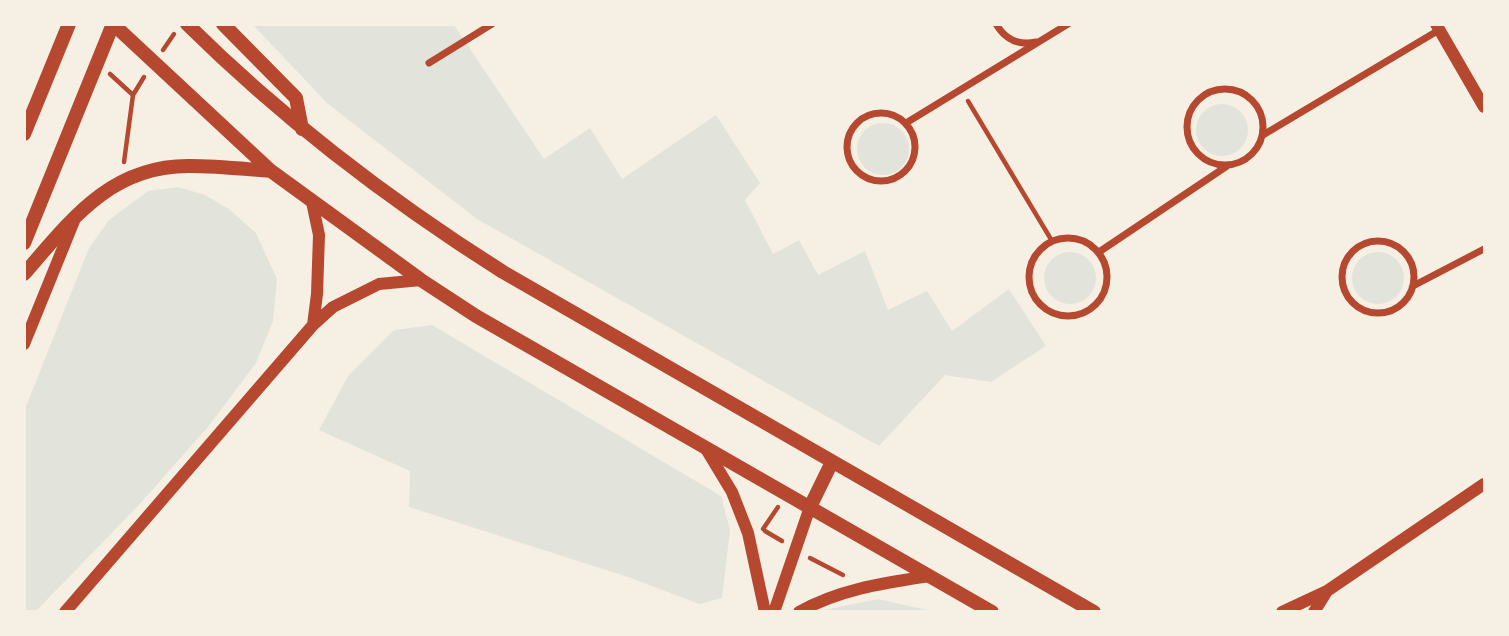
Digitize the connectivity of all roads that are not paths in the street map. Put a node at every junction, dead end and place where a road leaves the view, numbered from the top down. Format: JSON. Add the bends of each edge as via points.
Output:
{"nodes":[{"id":1,"x":69,"y":24,"type":"edge"},
{"id":2,"x":187,"y":24,"type":"edge"},
{"id":3,"x":223,"y":24,"type":"edge"},
{"id":4,"x":492,"y":24,"type":"edge"},
{"id":5,"x":996,"y":24,"type":"edge"},
{"id":6,"x":1057,"y":24,"type":"edge"},
{"id":7,"x":1068,"y":24,"type":"edge"},
{"id":8,"x":113,"y":25,"type":"edge"},
{"id":9,"x":1437,"y":27,"type":"edge"},
{"id":10,"x":1043,"y":40,"type":"junction"},
{"id":11,"x":429,"y":63,"type":"dead end"},
{"id":12,"x":1484,"y":105,"type":"edge"},
{"id":13,"x":906,"y":123,"type":"junction"},
{"id":14,"x":302,"y":129,"type":"junction"},
{"id":15,"x":24,"y":135,"type":"edge"},
{"id":16,"x":1263,"y":135,"type":"junction"},
{"id":17,"x":1227,"y":166,"type":"junction"},
{"id":18,"x":271,"y":172,"type":"junction"},
{"id":19,"x":312,"y":202,"type":"junction"},
{"id":20,"x":76,"y":214,"type":"junction"},
{"id":21,"x":24,"y":243,"type":"edge"},
{"id":22,"x":1485,"y":249,"type":"edge"},
{"id":23,"x":1099,"y":252,"type":"junction"},
{"id":24,"x":24,"y":274,"type":"edge"},
{"id":25,"x":421,"y":281,"type":"junction"},
{"id":26,"x":1413,"y":286,"type":"junction"},
{"id":27,"x":313,"y":325,"type":"junction"},
{"id":28,"x":24,"y":344,"type":"edge"},
{"id":29,"x":706,"y":449,"type":"junction"},
{"id":30,"x":832,"y":462,"type":"junction"},
{"id":31,"x":1485,"y":484,"type":"edge"},
{"id":32,"x":810,"y":507,"type":"junction"},
{"id":33,"x":930,"y":576,"type":"junction"},
{"id":34,"x":1327,"y":591,"type":"junction"},
{"id":35,"x":65,"y":611,"type":"edge"},
{"id":36,"x":765,"y":611,"type":"edge"},
{"id":37,"x":775,"y":611,"type":"edge"},
{"id":38,"x":799,"y":611,"type":"edge"},
{"id":39,"x":992,"y":611,"type":"edge"},
{"id":40,"x":1094,"y":611,"type":"edge"},
{"id":41,"x":1282,"y":611,"type":"edge"},
{"id":42,"x":1314,"y":611,"type":"edge"}],
"edges":[{"from":1,"to":15,"type":"main road"},
{"from":2,"to":14,"type":"main road"},
{"from":3,"to":14,"type":"main road","via":[[296,98]]},
{"from":4,"to":11,"type":"street"},
{"from":5,"to":10,"type":"street","via":[[1010,40],[1032,44]]},
{"from":6,"to":10,"type":"street"},
{"from":7,"to":10,"type":"street"},
{"from":8,"to":18,"type":"main road"},
{"from":8,"to":21,"type":"main road"},
{"from":9,"to":12,"type":"street"},
{"from":9,"to":16,"type":"street"},
{"from":10,"to":13,"type":"street"},
{"from":13,"to":13,"type":"street","via":[[897,116],[875,113],[855,124],[849,134],[848,156],[860,175],[882,182],[893,180],[911,166],[916,144]]},
{"from":14,"to":30,"type":"main road","via":[[432,228]]},
{"from":16,"to":17,"type":"street","via":[[1250,156]]},
{"from":16,"to":17,"type":"street","via":[[1260,110],[1242,92],[1230,89],[1205,94],[1189,113],[1188,138],[1203,159]]},
{"from":17,"to":23,"type":"street"},
{"from":18,"to":19,"type":"main road"},
{"from":18,"to":20,"type":"main road","via":[[159,168],[122,180]]},
{"from":19,"to":25,"type":"main road"},
{"from":19,"to":27,"type":"street","via":[[319,249]]},
{"from":20,"to":24,"type":"main road"},
{"from":20,"to":28,"type":"street"},
{"from":22,"to":26,"type":"street"},
{"from":23,"to":23,"type":"street","via":[[1105,264],[1106,289],[1090,310],[1066,316],[1042,307],[1030,284],[1033,259],[1041,249],[1064,238],[1077,239]]},
{"from":25,"to":27,"type":"street","via":[[379,284],[333,307]]},
{"from":25,"to":29,"type":"main road"},
{"from":26,"to":26,"type":"street","via":[[1411,263],[1395,246],[1384,242],[1361,245],[1345,262],[1343,286],[1366,311],[1378,313],[1400,306]]},
{"from":27,"to":35,"type":"street"},
{"from":29,"to":32,"type":"main road"},
{"from":29,"to":36,"type":"street","via":[[732,492],[748,533]]},
{"from":30,"to":32,"type":"main road"},
{"from":30,"to":40,"type":"main road"},
{"from":31,"to":34,"type":"street"},
{"from":32,"to":33,"type":"main road"},
{"from":32,"to":37,"type":"street"},
{"from":33,"to":38,"type":"street","via":[[855,589]]},
{"from":33,"to":39,"type":"main road"},
{"from":34,"to":41,"type":"street"},
{"from":34,"to":42,"type":"street"}]}
